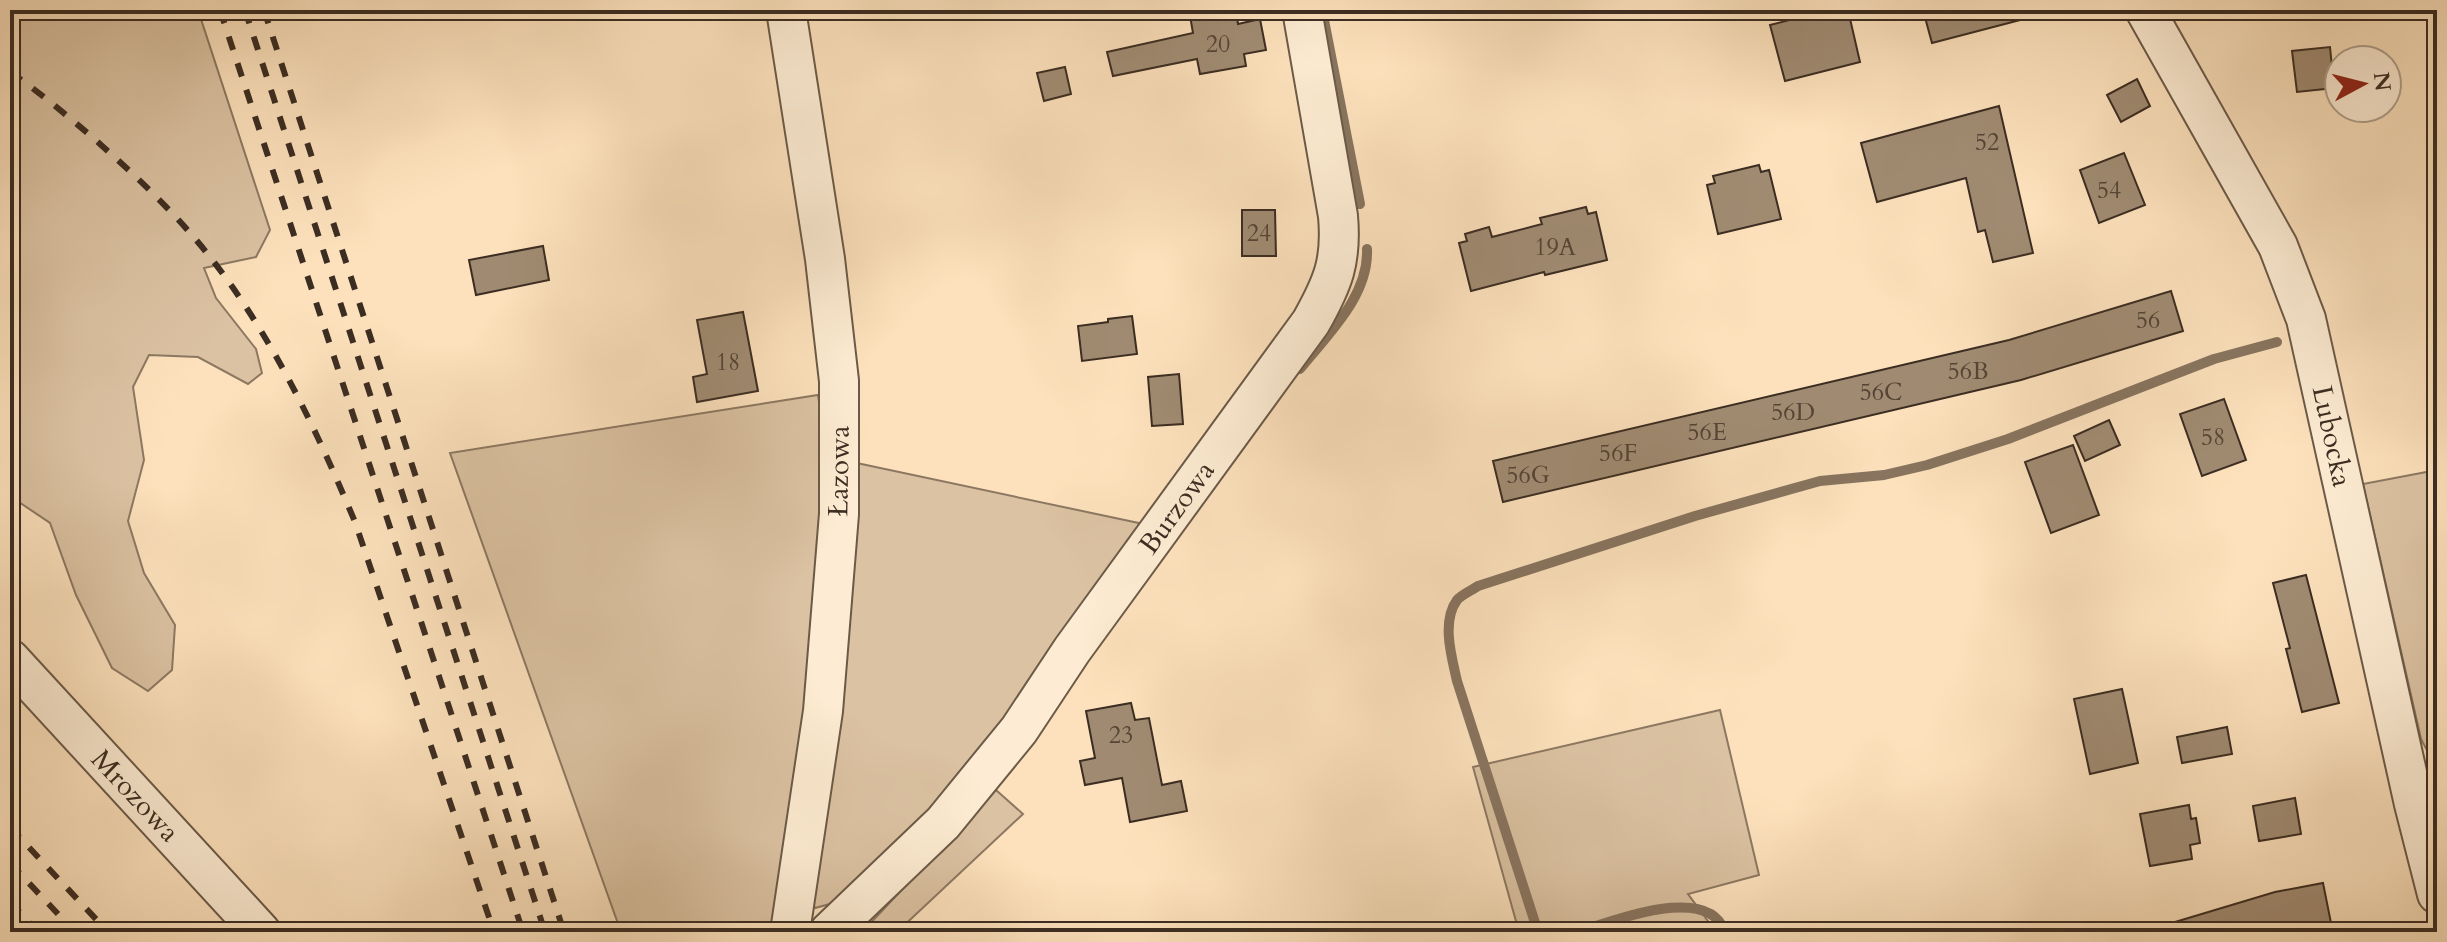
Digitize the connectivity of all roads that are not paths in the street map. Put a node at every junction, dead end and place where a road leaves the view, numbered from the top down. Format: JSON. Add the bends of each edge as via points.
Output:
{"nodes":[{"id":1,"x":786,"y":10,"type":"edge"},
{"id":2,"x":1302,"y":10,"type":"edge"},
{"id":3,"x":2145,"y":10,"type":"edge"},
{"id":4,"x":10,"y":659,"type":"edge"},
{"id":5,"x":2425,"y":801,"type":"edge"},
{"id":6,"x":2437,"y":894,"type":"edge"},
{"id":7,"x":261,"y":932,"type":"edge"},
{"id":8,"x":790,"y":932,"type":"edge"},
{"id":9,"x":829,"y":932,"type":"edge"}],
"edges":[{"from":1,"to":8,"type":"street","name":"Łazowa","via":[[839,381],[839,514],[824,696]]},
{"from":2,"to":9,"type":"street","name":"Burzowa","via":[[1338,216],[1340,237],[1331,287],[1019,730],[943,823]]},
{"from":3,"to":5,"type":"street","name":"Lubocka","via":[[2278,246],[2302,307]]},
{"from":4,"to":7,"type":"street","name":"Mrozowa"},
{"from":5,"to":6,"type":"street","name":"Lubocka"}]}
